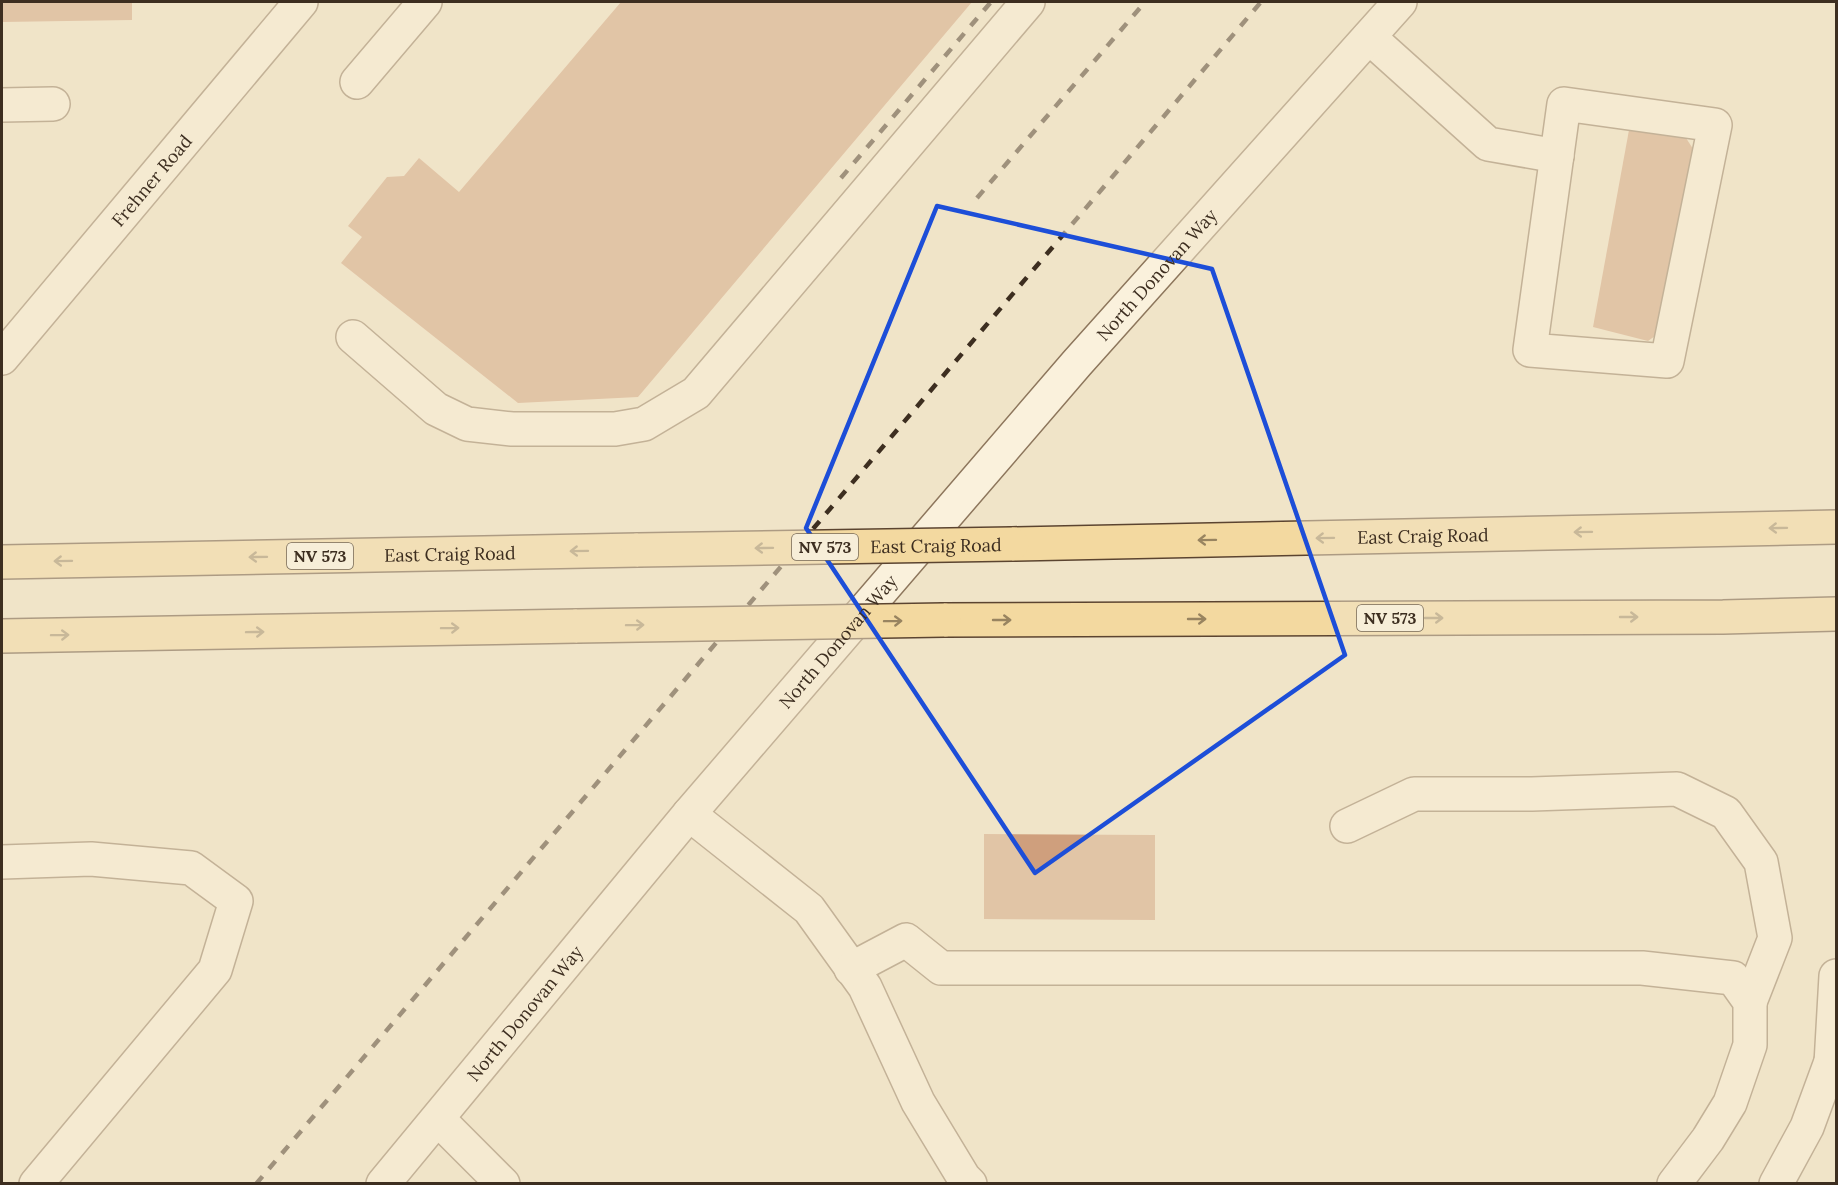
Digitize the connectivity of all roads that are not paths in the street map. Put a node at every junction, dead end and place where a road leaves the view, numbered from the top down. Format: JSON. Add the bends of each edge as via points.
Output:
{"nodes":[{"id":1,"x":301,"y":2,"type":"edge"},
{"id":2,"x":425,"y":2,"type":"edge"},
{"id":3,"x":1028,"y":2,"type":"edge"},
{"id":4,"x":1400,"y":2,"type":"edge"},
{"id":5,"x":1369,"y":37,"type":"junction"},
{"id":6,"x":357,"y":82,"type":"dead end"},
{"id":7,"x":53,"y":104,"type":"dead end"},
{"id":8,"x":2,"y":105,"type":"edge"},
{"id":9,"x":1557,"y":156,"type":"junction"},
{"id":10,"x":353,"y":337,"type":"dead end"},
{"id":11,"x":2,"y":358,"type":"edge"},
{"id":12,"x":1836,"y":526,"type":"edge"},
{"id":13,"x":2,"y":562,"type":"edge"},
{"id":14,"x":1836,"y":614,"type":"edge"},
{"id":15,"x":2,"y":636,"type":"edge"},
{"id":16,"x":689,"y":814,"type":"junction"},
{"id":17,"x":1347,"y":826,"type":"dead end"},
{"id":18,"x":2,"y":862,"type":"edge"},
{"id":19,"x":851,"y":969,"type":"junction"},
{"id":20,"x":1836,"y":976,"type":"edge"},
{"id":21,"x":1750,"y":1002,"type":"junction"},
{"id":22,"x":1834,"y":1056,"type":"edge"},
{"id":23,"x":438,"y":1119,"type":"junction"},
{"id":24,"x":36,"y":1184,"type":"edge"},
{"id":25,"x":383,"y":1184,"type":"edge"},
{"id":26,"x":503,"y":1184,"type":"edge"},
{"id":27,"x":970,"y":1184,"type":"edge"},
{"id":28,"x":1674,"y":1184,"type":"edge"},
{"id":29,"x":1776,"y":1184,"type":"edge"}],
"edges":[{"from":1,"to":11,"type":"street","name":"Frehner Road"},
{"from":2,"to":6,"type":"street"},
{"from":3,"to":10,"type":"street","via":[[696,393],[644,424],[565,430],[467,424],[436,409]]},
{"from":4,"to":5,"type":"street","name":"North Donovan Way"},
{"from":5,"to":9,"type":"street","via":[[1488,144]]},
{"from":5,"to":16,"type":"street","name":"North Donovan Way","via":[[1077,363]]},
{"from":7,"to":8,"type":"street"},
{"from":9,"to":9,"type":"street","via":[[1530,350],[1667,360],[1715,125],[1564,105]]},
{"from":12,"to":13,"type":"main road","name":"East Craig Road","number":"NV 573","one_way":true,"bridge":true},
{"from":15,"to":14,"type":"main road","number":"NV 573","one_way":true,"bridge":true,"via":[[944,620]]},
{"from":16,"to":19,"type":"street","via":[[809,909]]},
{"from":16,"to":23,"type":"street","name":"North Donovan Way"},
{"from":17,"to":21,"type":"street","via":[[1414,794],[1677,789],[1726,813],[1761,862],[1774,938]]},
{"from":18,"to":24,"type":"street","via":[[91,859],[191,868],[236,901],[215,970]]},
{"from":19,"to":21,"type":"street","via":[[906,940],[941,968],[1642,968],[1733,978]]},
{"from":19,"to":27,"type":"street","via":[[865,987],[918,1102]]},
{"from":20,"to":22,"type":"street"},
{"from":21,"to":28,"type":"street","via":[[1750,1045],[1730,1103]]},
{"from":22,"to":29,"type":"street","via":[[1807,1127]]},
{"from":23,"to":25,"type":"street","name":"North Donovan Way"},
{"from":23,"to":26,"type":"street"}]}
